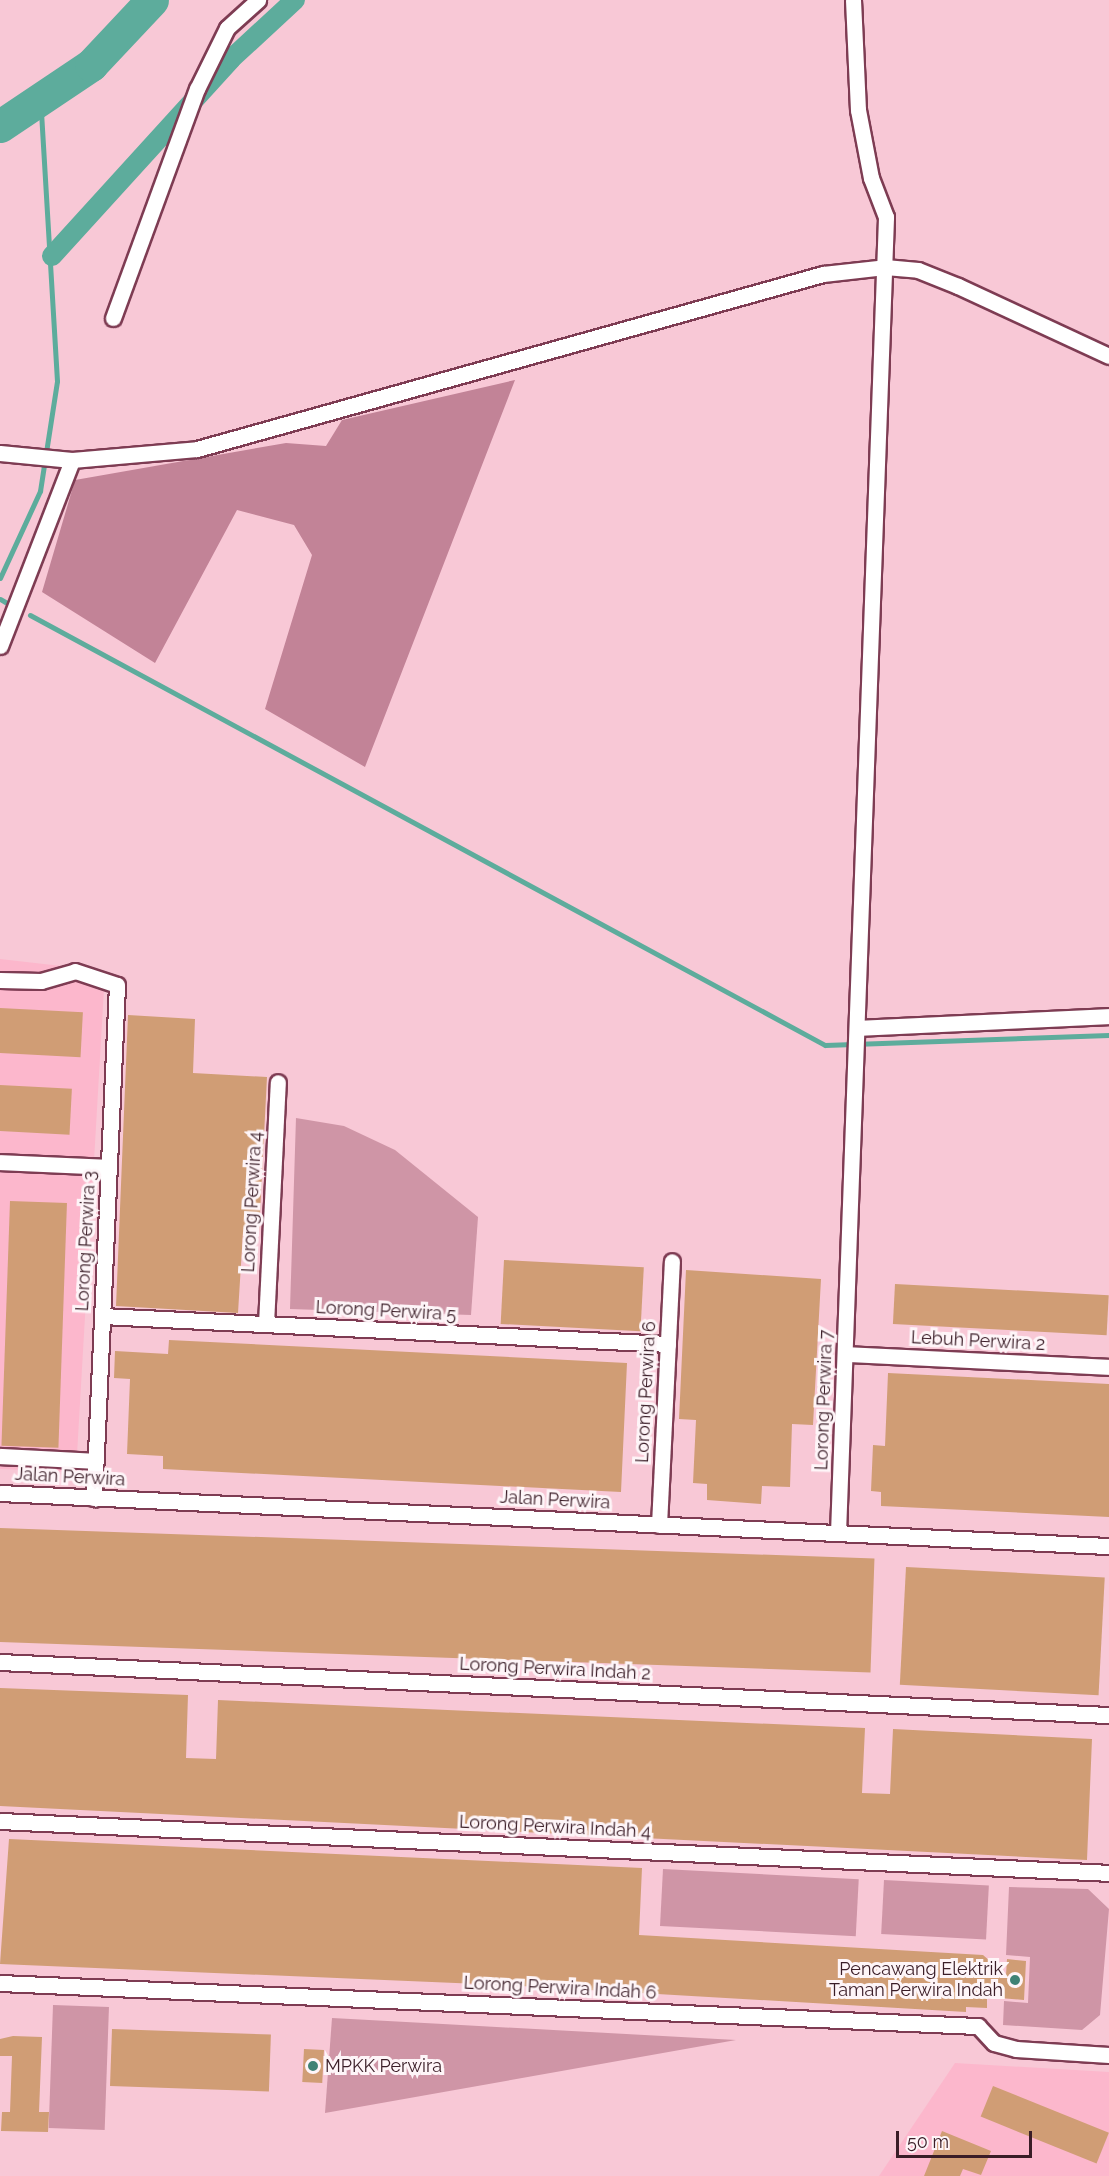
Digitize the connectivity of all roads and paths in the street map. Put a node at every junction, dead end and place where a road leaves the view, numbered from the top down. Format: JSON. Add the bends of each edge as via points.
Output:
{"nodes":[{"id":1,"x":258,"y":0,"type":"edge"},
{"id":2,"x":853,"y":0,"type":"edge"},
{"id":3,"x":885,"y":267,"type":"junction"},
{"id":4,"x":113,"y":318,"type":"dead end"},
{"id":5,"x":1109,"y":357,"type":"edge"},
{"id":6,"x":0,"y":453,"type":"edge"},
{"id":7,"x":72,"y":460,"type":"junction"},
{"id":8,"x":0,"y":646,"type":"edge"},
{"id":9,"x":0,"y":980,"type":"edge"},
{"id":10,"x":1109,"y":1016,"type":"edge"},
{"id":11,"x":858,"y":1031,"type":"junction"},
{"id":12,"x":278,"y":1082,"type":"dead end"},
{"id":13,"x":0,"y":1162,"type":"edge"},
{"id":14,"x":109,"y":1167,"type":"junction"},
{"id":15,"x":672,"y":1261,"type":"dead end"},
{"id":16,"x":102,"y":1316,"type":"junction"},
{"id":17,"x":266,"y":1324,"type":"junction"},
{"id":18,"x":668,"y":1344,"type":"junction"},
{"id":19,"x":846,"y":1354,"type":"junction"},
{"id":20,"x":1109,"y":1367,"type":"edge"},
{"id":21,"x":0,"y":1456,"type":"edge"},
{"id":22,"x":95,"y":1461,"type":"junction"},
{"id":23,"x":0,"y":1493,"type":"edge"},
{"id":24,"x":94,"y":1498,"type":"junction"},
{"id":25,"x":659,"y":1525,"type":"junction"},
{"id":26,"x":838,"y":1533,"type":"junction"},
{"id":27,"x":1109,"y":1546,"type":"edge"},
{"id":28,"x":0,"y":1662,"type":"edge"},
{"id":29,"x":1109,"y":1715,"type":"edge"},
{"id":30,"x":0,"y":1821,"type":"edge"},
{"id":31,"x":1109,"y":1873,"type":"edge"},
{"id":32,"x":0,"y":1983,"type":"edge"},
{"id":33,"x":1109,"y":2055,"type":"edge"}],
"edges":[{"from":1,"to":4,"type":"street","via":[[227,28],[197,89]]},
{"from":2,"to":3,"type":"street","name":"Lorong Perwira 7","via":[[858,110],[871,178],[886,217]]},
{"from":3,"to":5,"type":"street","via":[[918,270],[958,286]]},
{"from":3,"to":7,"type":"street","via":[[823,274],[196,449]]},
{"from":3,"to":11,"type":"street","name":"Lorong Perwira 7"},
{"from":6,"to":7,"type":"street"},
{"from":7,"to":8,"type":"street"},
{"from":9,"to":14,"type":"street","name":"Lorong Perwira 3","via":[[41,981],[75,971],[117,985]]},
{"from":10,"to":11,"type":"street"},
{"from":11,"to":19,"type":"street","name":"Lorong Perwira 7"},
{"from":12,"to":17,"type":"street","name":"Lorong Perwira 4"},
{"from":13,"to":14,"type":"street"},
{"from":14,"to":16,"type":"street","name":"Lorong Perwira 3"},
{"from":15,"to":18,"type":"street","name":"Lorong Perwira 6"},
{"from":16,"to":17,"type":"street","name":"Lorong Perwira 5"},
{"from":16,"to":22,"type":"street","name":"Lorong Perwira 3"},
{"from":17,"to":18,"type":"street","name":"Lorong Perwira 5"},
{"from":18,"to":25,"type":"street","name":"Lorong Perwira 6"},
{"from":19,"to":20,"type":"street","name":"Lebuh Perwira 2"},
{"from":19,"to":26,"type":"street","name":"Lorong Perwira 7"},
{"from":21,"to":22,"type":"street"},
{"from":22,"to":24,"type":"street","name":"Lorong Perwira 3"},
{"from":23,"to":24,"type":"street","name":"Jalan Perwira"},
{"from":24,"to":25,"type":"street","name":"Jalan Perwira"},
{"from":25,"to":26,"type":"street","name":"Jalan Perwira"},
{"from":26,"to":27,"type":"street","name":"Jalan Perwira"},
{"from":28,"to":29,"type":"street","name":"Lorong Perwira Indah 2"},
{"from":30,"to":31,"type":"street","name":"Lorong Perwira Indah 4"},
{"from":32,"to":33,"type":"street","name":"Lorong Perwira Indah 6","via":[[978,2026],[994,2043],[1016,2049]]}]}
